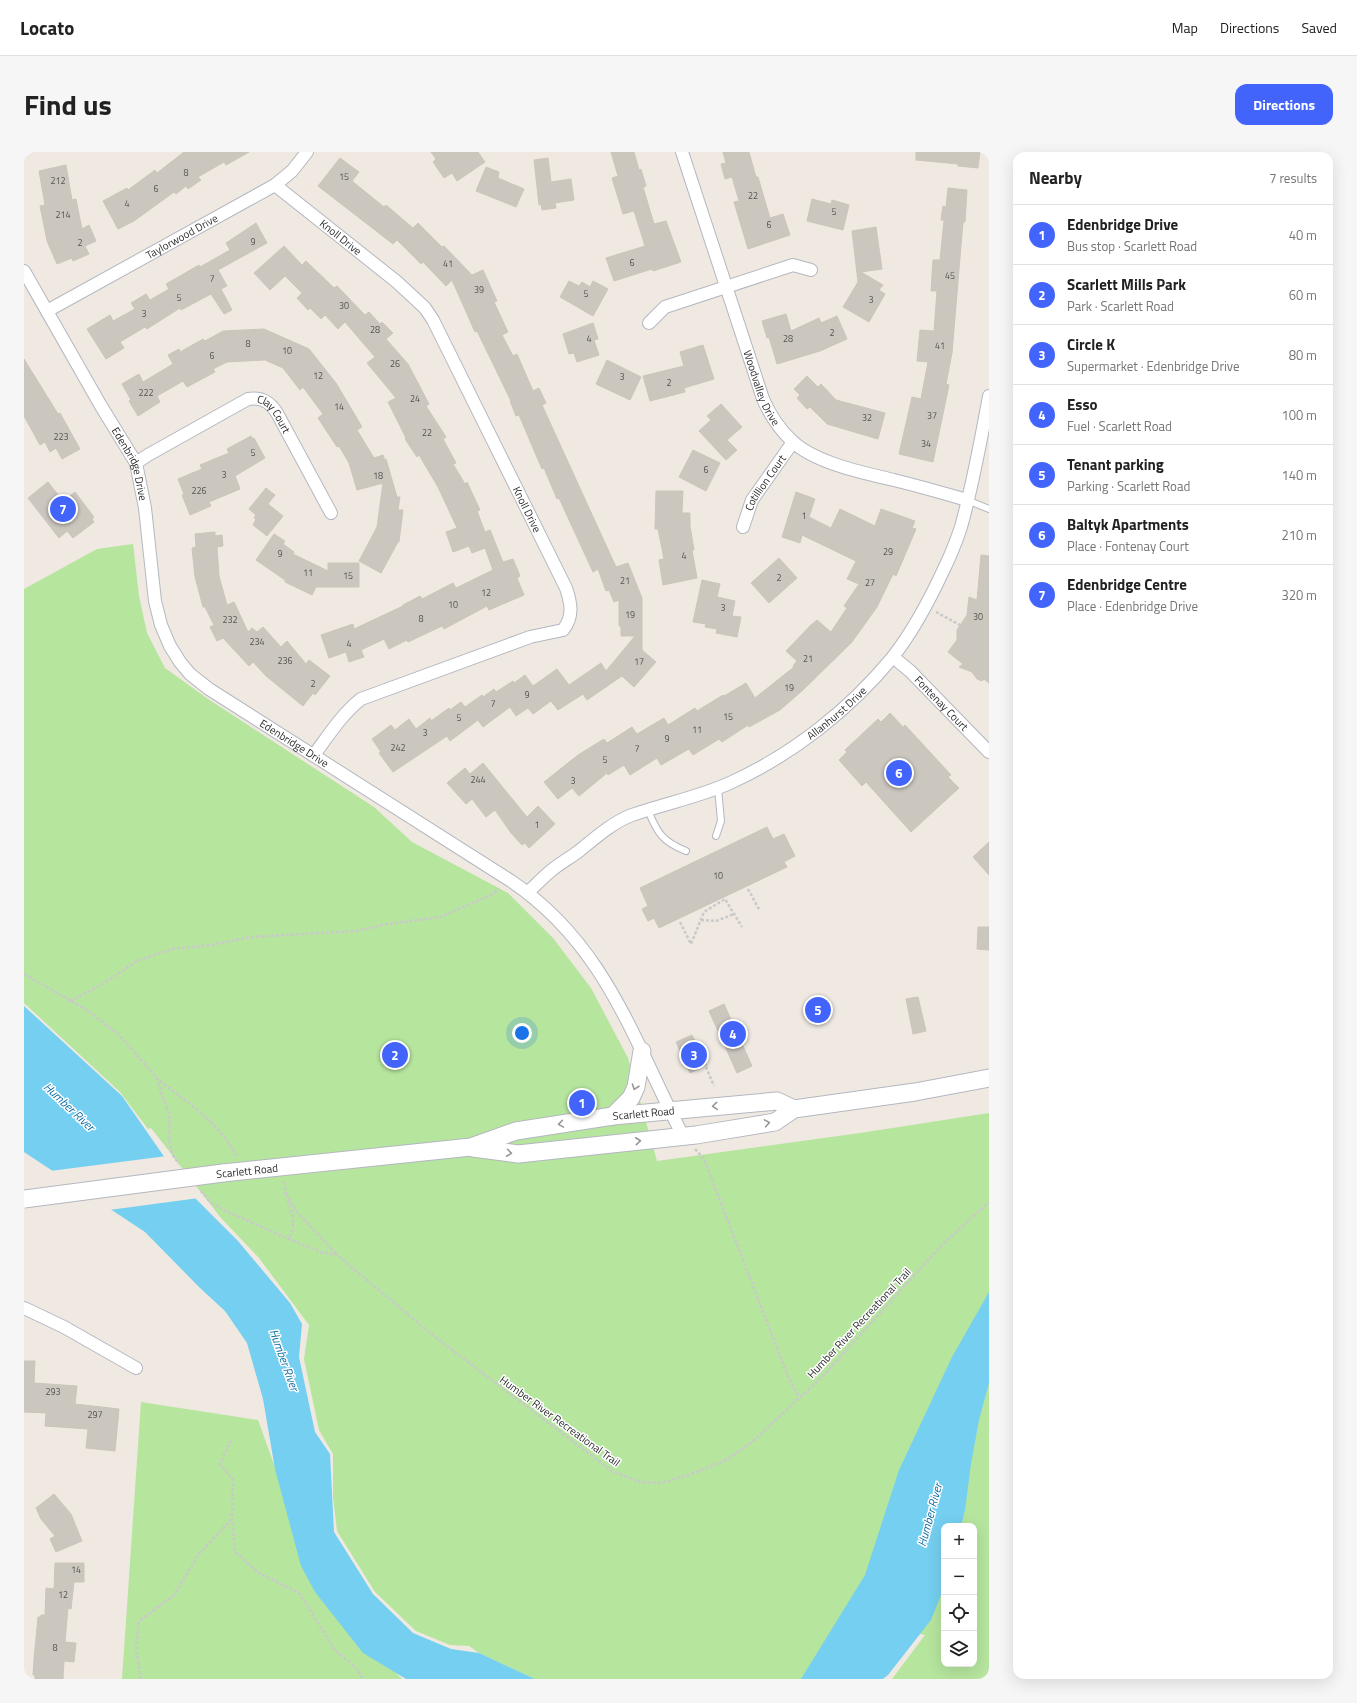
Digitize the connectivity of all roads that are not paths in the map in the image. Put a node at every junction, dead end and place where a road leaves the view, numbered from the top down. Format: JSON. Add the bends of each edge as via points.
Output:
{"nodes":[{"id":1,"x":307,"y":152,"type":"edge"},
{"id":2,"x":682,"y":152,"type":"edge"},
{"id":3,"x":275,"y":185,"type":"junction"},
{"id":4,"x":811,"y":270,"type":"dead end"},
{"id":5,"x":24,"y":271,"type":"edge"},
{"id":6,"x":725,"y":287,"type":"junction"},
{"id":7,"x":47,"y":311,"type":"junction"},
{"id":8,"x":649,"y":323,"type":"dead end"},
{"id":9,"x":989,"y":396,"type":"edge"},
{"id":10,"x":793,"y":442,"type":"junction"},
{"id":11,"x":136,"y":464,"type":"junction"},
{"id":12,"x":967,"y":500,"type":"junction"},
{"id":13,"x":989,"y":509,"type":"edge"},
{"id":14,"x":331,"y":513,"type":"dead end"},
{"id":15,"x":744,"y":527,"type":"dead end"},
{"id":16,"x":893,"y":657,"type":"junction"},
{"id":17,"x":989,"y":752,"type":"edge"},
{"id":18,"x":314,"y":755,"type":"junction"},
{"id":19,"x":718,"y":788,"type":"junction"},
{"id":20,"x":648,"y":810,"type":"junction"},
{"id":21,"x":716,"y":836,"type":"dead end"},
{"id":22,"x":686,"y":850,"type":"dead end"},
{"id":23,"x":528,"y":892,"type":"junction"},
{"id":24,"x":642,"y":1051,"type":"junction"},
{"id":25,"x":989,"y":1078,"type":"edge"},
{"id":26,"x":794,"y":1109,"type":"junction"},
{"id":27,"x":669,"y":1110,"type":"junction"},
{"id":28,"x":613,"y":1116,"type":"junction"},
{"id":29,"x":683,"y":1136,"type":"junction"},
{"id":30,"x":471,"y":1147,"type":"junction"},
{"id":31,"x":24,"y":1199,"type":"edge"},
{"id":32,"x":24,"y":1308,"type":"edge"},
{"id":33,"x":136,"y":1368,"type":"dead end"}],
"edges":[{"from":1,"to":3,"type":"street","name":"Taylorwood Drive","via":[[292,171]]},
{"from":2,"to":6,"type":"street","name":"Woodvalley Drive"},
{"from":3,"to":7,"type":"street","name":"Taylorwood Drive"},
{"from":3,"to":18,"type":"street","name":"Knoll Drive","via":[[397,282],[425,308],[566,588],[571,612],[569,622],[563,630],[530,637],[361,699],[343,716]]},
{"from":4,"to":6,"type":"street","via":[[793,265]]},
{"from":5,"to":7,"type":"street","name":"Edenbridge Drive"},
{"from":6,"to":8,"type":"street","via":[[665,307]]},
{"from":6,"to":10,"type":"street","name":"Woodvalley Drive","via":[[763,399],[770,414]]},
{"from":7,"to":11,"type":"street","name":"Edenbridge Drive"},
{"from":9,"to":12,"type":"street","name":"Allanhurst Drive"},
{"from":10,"to":12,"type":"street","name":"Woodvalley Drive","via":[[818,458]]},
{"from":10,"to":15,"type":"street","name":"Cotillion Court","via":[[752,500]]},
{"from":11,"to":14,"type":"street","name":"Clay Court","via":[[248,399],[260,399],[271,404],[277,412]]},
{"from":11,"to":18,"type":"street","name":"Edenbridge Drive","via":[[145,508],[155,601],[160,625],[170,646],[190,674],[209,689]]},
{"from":12,"to":13,"type":"lane"},
{"from":12,"to":16,"type":"street","name":"Allanhurst Drive","via":[[950,555],[925,607]]},
{"from":16,"to":17,"type":"street","name":"Fontenay Court","via":[[910,671]]},
{"from":16,"to":19,"type":"street","name":"Allanhurst Drive","via":[[856,696],[819,729],[770,762]]},
{"from":18,"to":23,"type":"street","name":"Edenbridge Drive"},
{"from":19,"to":20,"type":"street","name":"Allanhurst Drive","via":[[700,796]]},
{"from":19,"to":21,"type":"lane","via":[[721,821]]},
{"from":20,"to":22,"type":"lane","via":[[661,837]]},
{"from":20,"to":23,"type":"street","name":"Allanhurst Drive","via":[[617,822],[551,870]]},
{"from":23,"to":24,"type":"street","name":"Edenbridge Drive","via":[[558,921],[588,956],[621,1008]]},
{"from":24,"to":27,"type":"street","name":"Edenbridge Drive"},
{"from":24,"to":28,"type":"main road","one_way":true,"via":[[636,1087],[631,1098]]},
{"from":25,"to":26,"type":"main road","name":"Scarlett Road","via":[[915,1092]]},
{"from":26,"to":27,"type":"main road","name":"Scarlett Road","one_way":true,"via":[[777,1101]]},
{"from":29,"to":26,"type":"main road","name":"Scarlett Road","one_way":true,"via":[[775,1122]]},
{"from":27,"to":28,"type":"main road","name":"Scarlett Road"},
{"from":27,"to":29,"type":"street","name":"Edenbridge Drive"},
{"from":28,"to":30,"type":"main road","name":"Scarlett Road","one_way":true,"via":[[516,1131]]},
{"from":30,"to":29,"type":"main road","name":"Scarlett Road","one_way":true,"via":[[518,1154]]},
{"from":30,"to":31,"type":"main road","name":"Scarlett Road","bridge":true,"via":[[223,1173]]},
{"from":32,"to":33,"type":"street","via":[[64,1326]]}]}
